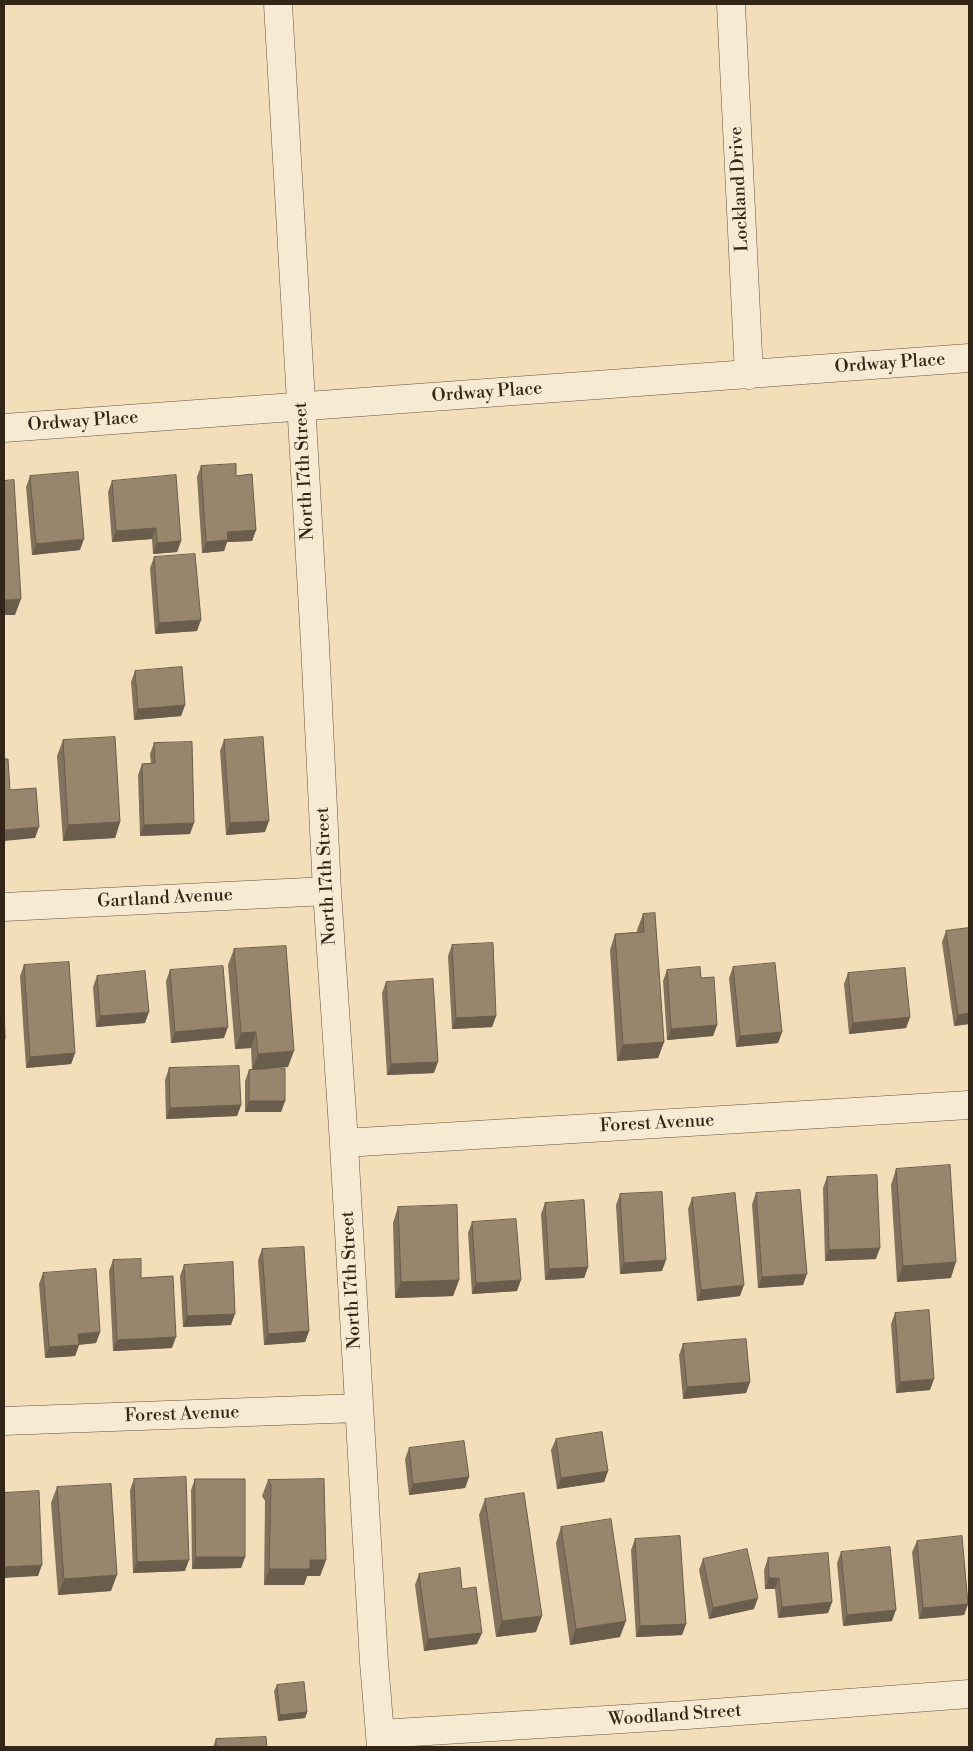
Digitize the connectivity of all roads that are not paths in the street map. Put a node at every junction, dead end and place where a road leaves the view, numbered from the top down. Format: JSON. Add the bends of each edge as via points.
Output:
{"nodes":[{"id":1,"x":278,"y":4,"type":"edge"},
{"id":2,"x":731,"y":4,"type":"edge"},
{"id":3,"x":969,"y":358,"type":"edge"},
{"id":4,"x":748,"y":375,"type":"junction"},
{"id":5,"x":301,"y":406,"type":"junction"},
{"id":6,"x":4,"y":428,"type":"edge"},
{"id":7,"x":327,"y":891,"type":"junction"},
{"id":8,"x":4,"y":908,"type":"edge"},
{"id":9,"x":969,"y":1105,"type":"edge"},
{"id":10,"x":344,"y":1143,"type":"junction"},
{"id":11,"x":359,"y":1408,"type":"junction"},
{"id":12,"x":4,"y":1421,"type":"edge"},
{"id":13,"x":969,"y":1694,"type":"edge"},
{"id":14,"x":381,"y":1740,"type":"edge"}],
"edges":[{"from":1,"to":5,"type":"street","name":"North 17th Street"},
{"from":2,"to":4,"type":"street","name":"Lockland Drive"},
{"from":3,"to":4,"type":"street","name":"Ordway Place"},
{"from":4,"to":5,"type":"street","name":"Ordway Place"},
{"from":5,"to":6,"type":"street","name":"Ordway Place"},
{"from":5,"to":7,"type":"street","name":"North 17th Street"},
{"from":7,"to":8,"type":"street","name":"Gartland Avenue"},
{"from":7,"to":10,"type":"street","name":"North 17th Street"},
{"from":9,"to":10,"type":"street","name":"Forest Avenue"},
{"from":10,"to":11,"type":"street","name":"North 17th Street"},
{"from":11,"to":12,"type":"street","name":"Forest Avenue"},
{"from":11,"to":14,"type":"street","name":"North 17th Street"},
{"from":13,"to":14,"type":"street","name":"Woodland Street"}]}
